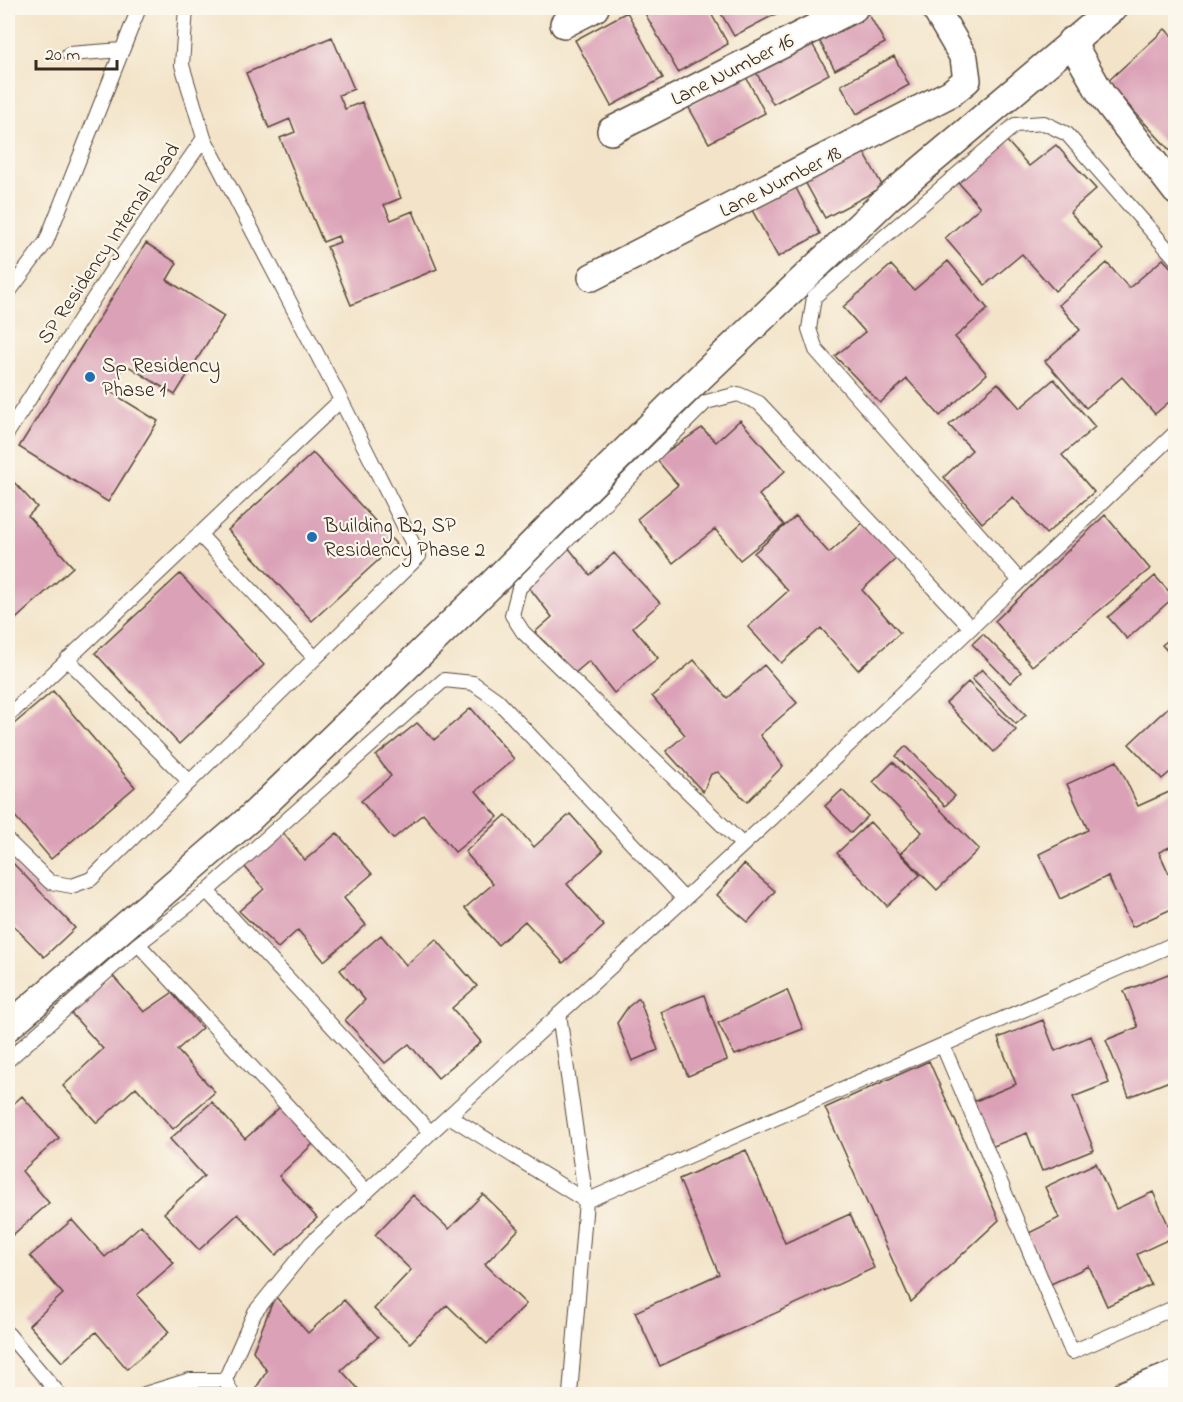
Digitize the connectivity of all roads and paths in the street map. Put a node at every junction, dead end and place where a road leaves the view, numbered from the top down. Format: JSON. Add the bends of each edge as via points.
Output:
{"nodes":[{"id":1,"x":139,"y":8,"type":"edge"},
{"id":2,"x":186,"y":8,"type":"edge"},
{"id":3,"x":595,"y":8,"type":"edge"},
{"id":4,"x":854,"y":8,"type":"edge"},
{"id":5,"x":1113,"y":8,"type":"edge"},
{"id":6,"x":946,"y":11,"type":"edge"},
{"id":7,"x":564,"y":24,"type":"dead end"},
{"id":8,"x":1071,"y":41,"type":"junction"},
{"id":9,"x":122,"y":50,"type":"junction"},
{"id":10,"x":69,"y":54,"type":"dead end"},
{"id":11,"x":611,"y":131,"type":"dead end"},
{"id":12,"x":204,"y":138,"type":"junction"},
{"id":13,"x":1176,"y":191,"type":"edge"},
{"id":14,"x":1176,"y":259,"type":"edge"},
{"id":15,"x":592,"y":277,"type":"dead end"},
{"id":16,"x":8,"y":293,"type":"edge"},
{"id":17,"x":340,"y":400,"type":"junction"},
{"id":18,"x":8,"y":432,"type":"edge"},
{"id":19,"x":1176,"y":432,"type":"edge"},
{"id":20,"x":199,"y":534,"type":"junction"},
{"id":21,"x":1020,"y":581,"type":"junction"},
{"id":22,"x":970,"y":628,"type":"junction"},
{"id":23,"x":315,"y":658,"type":"junction"},
{"id":24,"x":67,"y":659,"type":"junction"},
{"id":25,"x":8,"y":716,"type":"edge"},
{"id":26,"x":190,"y":782,"type":"junction"},
{"id":27,"x":8,"y":841,"type":"edge"},
{"id":28,"x":743,"y":845,"type":"junction"},
{"id":29,"x":207,"y":891,"type":"junction"},
{"id":30,"x":684,"y":899,"type":"junction"},
{"id":31,"x":1176,"y":942,"type":"edge"},
{"id":32,"x":138,"y":944,"type":"junction"},
{"id":33,"x":559,"y":1014,"type":"junction"},
{"id":34,"x":8,"y":1027,"type":"edge"},
{"id":35,"x":943,"y":1046,"type":"junction"},
{"id":36,"x":8,"y":1060,"type":"edge"},
{"id":37,"x":449,"y":1116,"type":"junction"},
{"id":38,"x":431,"y":1133,"type":"junction"},
{"id":39,"x":367,"y":1192,"type":"junction"},
{"id":40,"x":586,"y":1201,"type":"junction"},
{"id":41,"x":1176,"y":1307,"type":"edge"},
{"id":42,"x":8,"y":1334,"type":"edge"},
{"id":43,"x":1176,"y":1374,"type":"edge"},
{"id":44,"x":225,"y":1380,"type":"junction"},
{"id":45,"x":59,"y":1395,"type":"edge"},
{"id":46,"x":145,"y":1395,"type":"edge"},
{"id":47,"x":232,"y":1395,"type":"edge"},
{"id":48,"x":570,"y":1395,"type":"edge"},
{"id":49,"x":1126,"y":1395,"type":"edge"}],
"edges":[{"from":1,"to":9,"type":"lane"},
{"from":2,"to":12,"type":"lane","name":"SP Residency Internal Road","via":[[182,65]]},
{"from":3,"to":7,"type":"street"},
{"from":4,"to":11,"type":"street","name":"Lane Number 16"},
{"from":5,"to":8,"type":"street"},
{"from":6,"to":15,"type":"street","name":"Lane Number 18","via":[[964,58],[967,80],[951,93]]},
{"from":8,"to":13,"type":"street","via":[[1101,94]]},
{"from":8,"to":34,"type":"street","via":[[889,197],[249,819]]},
{"from":9,"to":10,"type":"lane"},
{"from":9,"to":16,"type":"lane","via":[[45,242]]},
{"from":12,"to":17,"type":"lane","name":"SP Residency Internal Road"},
{"from":12,"to":18,"type":"lane","name":"SP Residency Internal Road","via":[[112,270]]},
{"from":14,"to":21,"type":"lane","via":[[1067,134],[1044,123],[1015,125],[814,297],[808,329],[816,350]]},
{"from":17,"to":20,"type":"lane"},
{"from":17,"to":23,"type":"lane","name":"SP Residency Internal Road","via":[[419,556]]},
{"from":19,"to":21,"type":"lane"},
{"from":20,"to":23,"type":"lane"},
{"from":20,"to":24,"type":"lane"},
{"from":21,"to":22,"type":"lane"},
{"from":22,"to":28,"type":"lane"},
{"from":22,"to":28,"type":"lane","via":[[759,403],[738,394],[706,402],[519,588],[512,615],[523,632]]},
{"from":23,"to":26,"type":"lane","name":"SP Residency Internal Road"},
{"from":24,"to":25,"type":"lane"},
{"from":24,"to":26,"type":"lane"},
{"from":26,"to":27,"type":"lane","name":"SP Residency Internal Road","via":[[91,879],[72,886],[50,882]]},
{"from":28,"to":30,"type":"lane"},
{"from":29,"to":30,"type":"lane","via":[[444,680],[473,683],[497,700]]},
{"from":29,"to":32,"type":"lane"},
{"from":29,"to":38,"type":"lane"},
{"from":30,"to":33,"type":"lane"},
{"from":31,"to":35,"type":"lane"},
{"from":32,"to":36,"type":"lane"},
{"from":32,"to":39,"type":"lane"},
{"from":33,"to":37,"type":"lane"},
{"from":33,"to":40,"type":"lane"},
{"from":35,"to":40,"type":"lane"},
{"from":35,"to":41,"type":"lane","via":[[1072,1352]]},
{"from":37,"to":38,"type":"lane"},
{"from":37,"to":40,"type":"lane"},
{"from":38,"to":39,"type":"lane"},
{"from":39,"to":44,"type":"lane","via":[[311,1244],[255,1312]]},
{"from":40,"to":48,"type":"lane"},
{"from":42,"to":45,"type":"lane"},
{"from":43,"to":49,"type":"street"},
{"from":44,"to":46,"type":"lane","via":[[190,1380]]},
{"from":44,"to":47,"type":"lane"}]}
